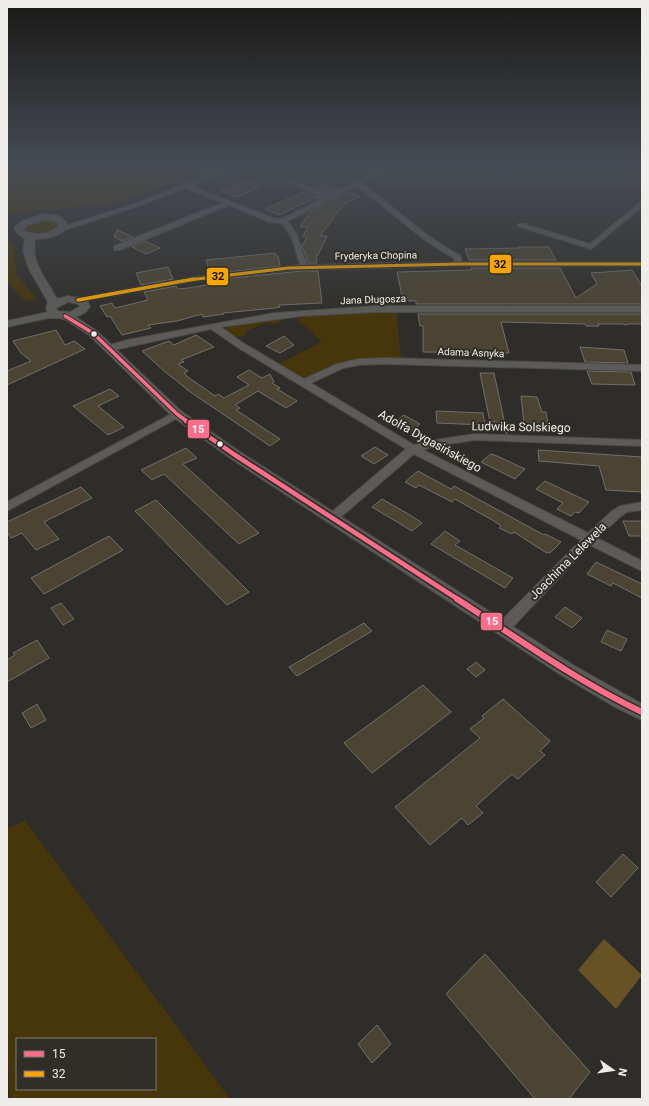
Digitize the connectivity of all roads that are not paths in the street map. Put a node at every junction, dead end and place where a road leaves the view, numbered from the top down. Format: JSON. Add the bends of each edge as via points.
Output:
{"nodes":[{"id":1,"x":41,"y":219,"type":"edge"},
{"id":2,"x":45,"y":219,"type":"edge"},
{"id":3,"x":87,"y":219,"type":"edge"},
{"id":4,"x":189,"y":219,"type":"edge"},
{"id":5,"x":268,"y":219,"type":"edge"},
{"id":6,"x":287,"y":219,"type":"edge"},
{"id":7,"x":404,"y":219,"type":"edge"},
{"id":8,"x":624,"y":219,"type":"edge"},
{"id":9,"x":282,"y":221,"type":"junction"},
{"id":10,"x":25,"y":223,"type":"junction"},
{"id":11,"x":61,"y":224,"type":"junction"},
{"id":12,"x":521,"y":226,"type":"dead end"},
{"id":13,"x":9,"y":227,"type":"edge"},
{"id":14,"x":24,"y":233,"type":"junction"},
{"id":15,"x":47,"y":235,"type":"junction"},
{"id":16,"x":590,"y":247,"type":"junction"},
{"id":17,"x":117,"y":248,"type":"dead end"},
{"id":18,"x":32,"y":260,"type":"junction"},
{"id":19,"x":459,"y":264,"type":"junction"},
{"id":20,"x":602,"y":264,"type":"junction"},
{"id":21,"x":642,"y":264,"type":"edge"},
{"id":22,"x":304,"y":267,"type":"junction"},
{"id":23,"x":44,"y":286,"type":"junction"},
{"id":24,"x":79,"y":304,"type":"junction"},
{"id":25,"x":642,"y":309,"type":"edge"},
{"id":26,"x":56,"y":311,"type":"junction"},
{"id":27,"x":9,"y":323,"type":"edge"},
{"id":28,"x":213,"y":326,"type":"junction"},
{"id":29,"x":93,"y":333,"type":"junction"},
{"id":30,"x":109,"y":348,"type":"junction"},
{"id":31,"x":642,"y":368,"type":"edge"},
{"id":32,"x":304,"y":384,"type":"junction"},
{"id":33,"x":177,"y":414,"type":"junction"},
{"id":34,"x":642,"y":443,"type":"edge"},
{"id":35,"x":413,"y":450,"type":"junction"},
{"id":36,"x":642,"y":506,"type":"edge"},
{"id":37,"x":7,"y":508,"type":"edge"},
{"id":38,"x":330,"y":518,"type":"junction"},
{"id":39,"x":589,"y":538,"type":"junction"},
{"id":40,"x":642,"y":566,"type":"edge"},
{"id":41,"x":502,"y":629,"type":"junction"},
{"id":42,"x":642,"y":712,"type":"edge"}],
"edges":[{"from":1,"to":10,"type":"street"},
{"from":2,"to":11,"type":"street"},
{"from":3,"to":11,"type":"street"},
{"from":4,"to":17,"type":"street"},
{"from":5,"to":9,"type":"street"},
{"from":6,"to":9,"type":"street"},
{"from":7,"to":19,"type":"street","via":[[440,248],[457,257]]},
{"from":8,"to":16,"type":"street"},
{"from":9,"to":22,"type":"street","via":[[290,227]]},
{"from":10,"to":13,"type":"street"},
{"from":10,"to":14,"type":"street","via":[[19,228]]},
{"from":11,"to":15,"type":"street"},
{"from":12,"to":16,"type":"street"},
{"from":13,"to":14,"type":"street"},
{"from":14,"to":15,"type":"street"},
{"from":14,"to":18,"type":"street","via":[[30,239],[28,251]]},
{"from":15,"to":18,"type":"street","via":[[38,244]]},
{"from":16,"to":20,"type":"street"},
{"from":18,"to":23,"type":"street"},
{"from":19,"to":20,"type":"street","name":"Fryderyka Chopina"},
{"from":19,"to":22,"type":"street","name":"Fryderyka Chopina"},
{"from":20,"to":21,"type":"street","name":"Fryderyka Chopina"},
{"from":22,"to":24,"type":"street","name":"Fryderyka Chopina","via":[[194,279],[113,293]]},
{"from":23,"to":24,"type":"street"},
{"from":23,"to":26,"type":"street"},
{"from":24,"to":26,"type":"street","via":[[63,300]]},
{"from":24,"to":26,"type":"street","via":[[77,313]]},
{"from":24,"to":29,"type":"street"},
{"from":25,"to":28,"type":"street","name":"Jana Długosza","via":[[368,310],[274,316]]},
{"from":26,"to":27,"type":"street"},
{"from":26,"to":29,"type":"street"},
{"from":28,"to":30,"type":"street","name":"Jana Długosza"},
{"from":28,"to":32,"type":"street","name":"Adolfa Dygasińskiego"},
{"from":29,"to":30,"type":"street"},
{"from":30,"to":33,"type":"street"},
{"from":31,"to":32,"type":"street","name":"Adama Asnyka","via":[[359,362],[340,366]]},
{"from":32,"to":35,"type":"street","name":"Adolfa Dygasińskiego"},
{"from":33,"to":37,"type":"street"},
{"from":33,"to":38,"type":"street"},
{"from":34,"to":35,"type":"street","name":"Ludwika Solskiego","via":[[475,438],[434,443]]},
{"from":35,"to":38,"type":"street","name":"Ludwika Solskiego"},
{"from":35,"to":39,"type":"street","name":"Adolfa Dygasińskiego"},
{"from":36,"to":39,"type":"street","name":"Joachima Lelewela","via":[[624,509]]},
{"from":38,"to":41,"type":"street"},
{"from":39,"to":40,"type":"street","name":"Adolfa Dygasińskiego"},
{"from":39,"to":41,"type":"street","name":"Joachima Lelewela"},
{"from":41,"to":42,"type":"street","via":[[567,670]]}]}
